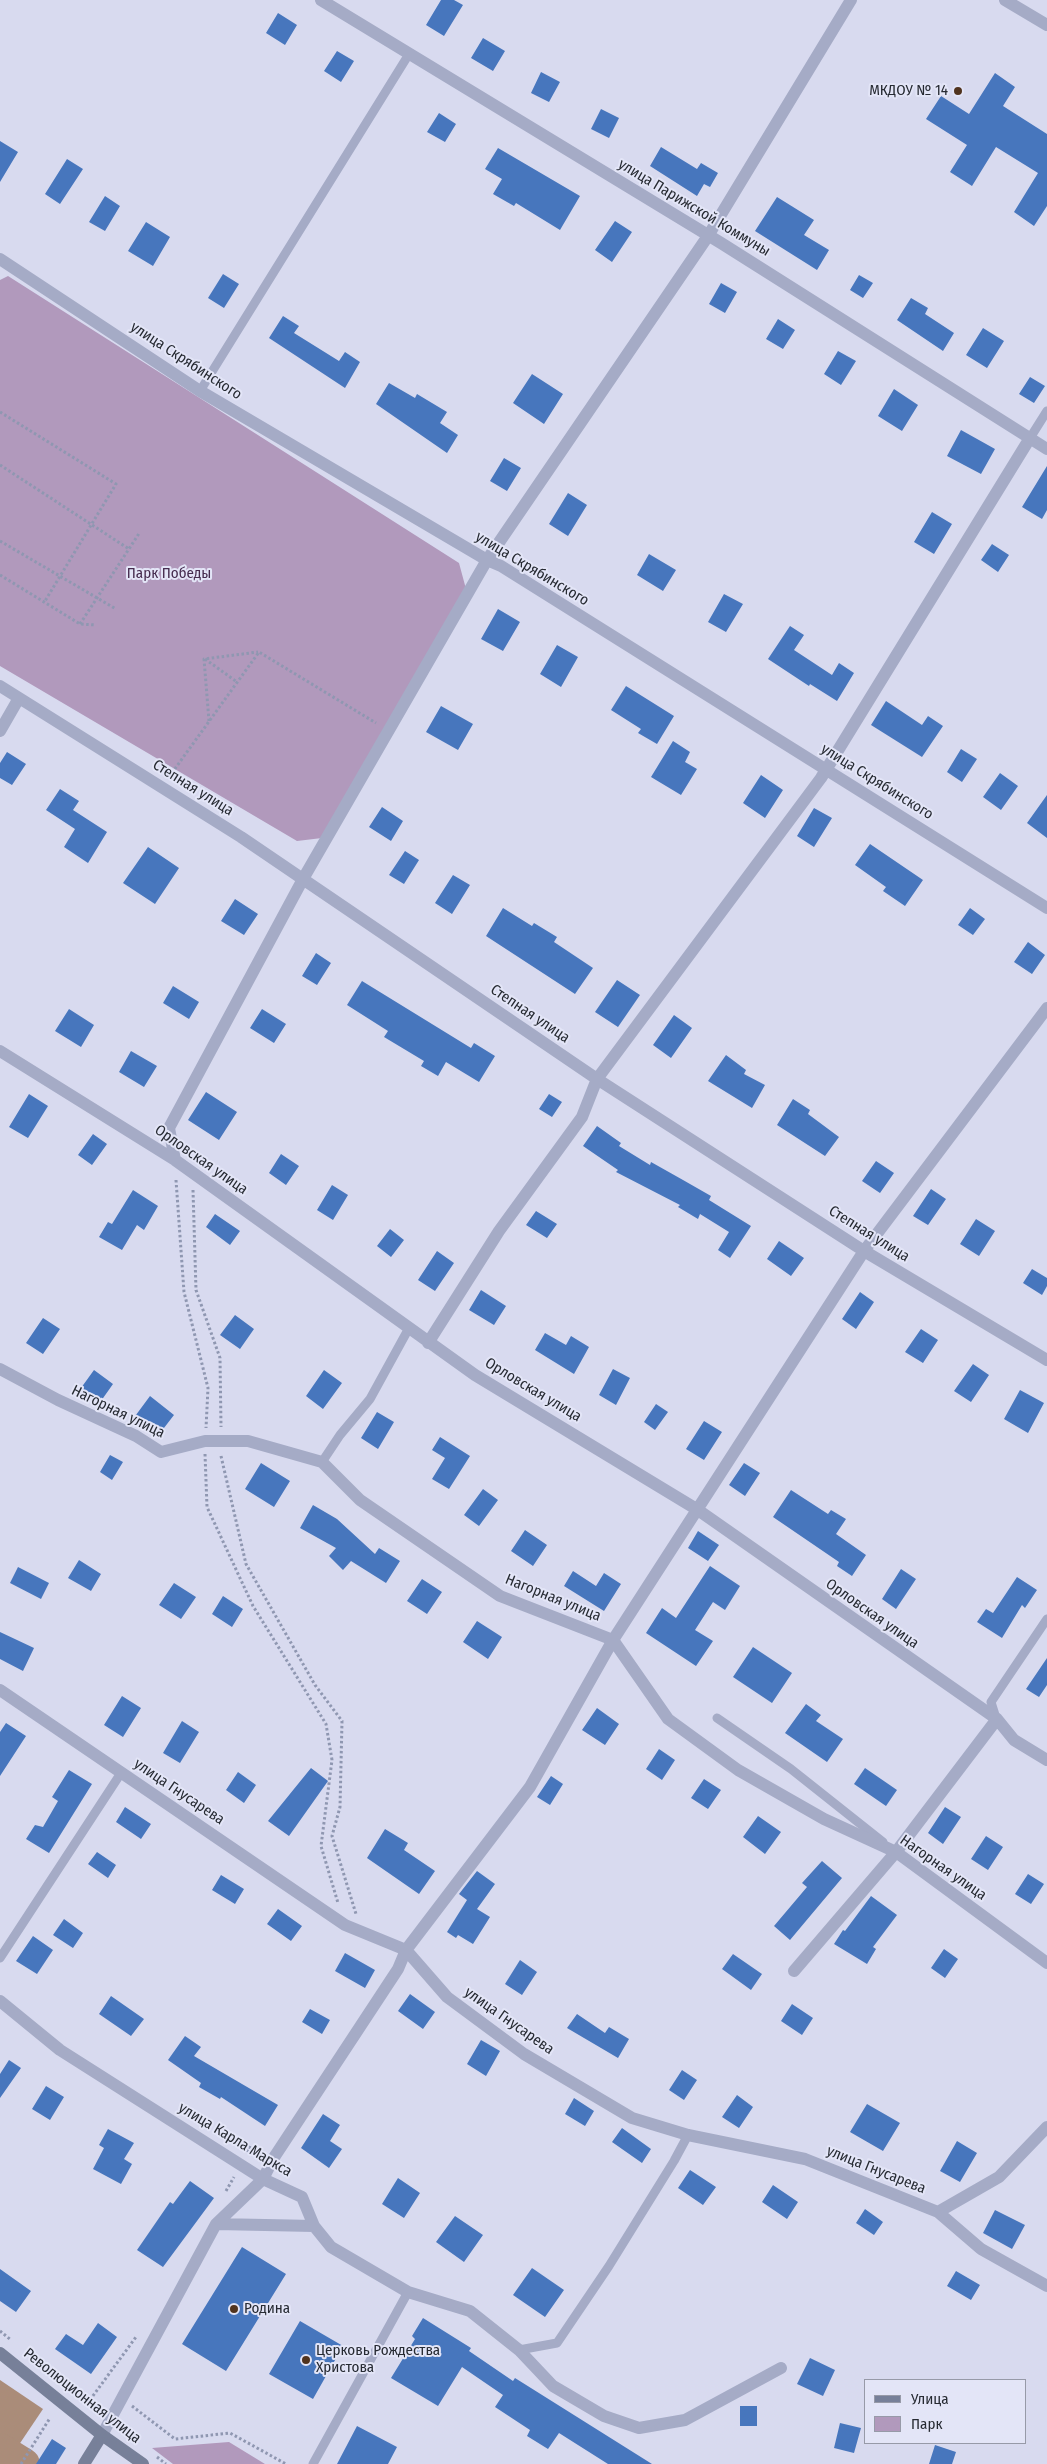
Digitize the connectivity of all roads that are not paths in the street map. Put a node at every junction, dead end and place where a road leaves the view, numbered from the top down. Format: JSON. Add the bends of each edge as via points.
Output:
{"nodes":[{"id":1,"x":321,"y":0,"type":"edge"},
{"id":2,"x":851,"y":0,"type":"edge"},
{"id":3,"x":1005,"y":0,"type":"edge"},
{"id":4,"x":1047,"y":26,"type":"edge"},
{"id":5,"x":409,"y":54,"type":"junction"},
{"id":6,"x":708,"y":236,"type":"junction"},
{"id":7,"x":0,"y":259,"type":"edge"},
{"id":8,"x":200,"y":391,"type":"junction"},
{"id":9,"x":1047,"y":411,"type":"edge"},
{"id":10,"x":1030,"y":438,"type":"junction"},
{"id":11,"x":1047,"y":448,"type":"edge"},
{"id":12,"x":487,"y":560,"type":"junction"},
{"id":13,"x":0,"y":686,"type":"edge"},
{"id":14,"x":19,"y":698,"type":"junction"},
{"id":15,"x":0,"y":730,"type":"edge"},
{"id":16,"x":825,"y":770,"type":"junction"},
{"id":17,"x":304,"y":879,"type":"junction"},
{"id":18,"x":1047,"y":908,"type":"edge"},
{"id":19,"x":1047,"y":1008,"type":"edge"},
{"id":20,"x":0,"y":1051,"type":"edge"},
{"id":21,"x":597,"y":1079,"type":"junction"},
{"id":22,"x":175,"y":1160,"type":"junction"},
{"id":23,"x":864,"y":1251,"type":"junction"},
{"id":24,"x":409,"y":1328,"type":"junction"},
{"id":25,"x":428,"y":1343,"type":"junction"},
{"id":26,"x":1047,"y":1360,"type":"edge"},
{"id":27,"x":0,"y":1369,"type":"edge"},
{"id":28,"x":322,"y":1462,"type":"junction"},
{"id":29,"x":698,"y":1510,"type":"junction"},
{"id":30,"x":1047,"y":1619,"type":"edge"},
{"id":31,"x":613,"y":1640,"type":"junction"},
{"id":32,"x":0,"y":1690,"type":"edge"},
{"id":33,"x":717,"y":1718,"type":"dead end"},
{"id":34,"x":997,"y":1719,"type":"junction"},
{"id":35,"x":1047,"y":1760,"type":"edge"},
{"id":36,"x":121,"y":1773,"type":"junction"},
{"id":37,"x":896,"y":1852,"type":"junction"},
{"id":38,"x":406,"y":1950,"type":"junction"},
{"id":39,"x":0,"y":1958,"type":"edge"},
{"id":40,"x":1047,"y":1963,"type":"edge"},
{"id":41,"x":794,"y":1971,"type":"dead end"},
{"id":42,"x":0,"y":2002,"type":"edge"},
{"id":43,"x":1047,"y":2127,"type":"edge"},
{"id":44,"x":688,"y":2134,"type":"junction"},
{"id":45,"x":263,"y":2179,"type":"junction"},
{"id":46,"x":938,"y":2212,"type":"junction"},
{"id":47,"x":216,"y":2224,"type":"junction"},
{"id":48,"x":314,"y":2226,"type":"junction"},
{"id":49,"x":1047,"y":2286,"type":"edge"},
{"id":50,"x":408,"y":2292,"type":"junction"},
{"id":51,"x":519,"y":2350,"type":"junction"},
{"id":52,"x":0,"y":2353,"type":"edge"},
{"id":53,"x":782,"y":2368,"type":"dead end"},
{"id":54,"x":102,"y":2435,"type":"junction"},
{"id":55,"x":84,"y":2464,"type":"edge"},
{"id":56,"x":144,"y":2464,"type":"edge"},
{"id":57,"x":313,"y":2464,"type":"edge"}],
"edges":[{"from":1,"to":5,"type":"street","name":"улица Парижской Коммуны"},
{"from":2,"to":6,"type":"street"},
{"from":3,"to":4,"type":"street"},
{"from":5,"to":6,"type":"street","name":"улица Парижской Коммуны"},
{"from":5,"to":8,"type":"lane"},
{"from":6,"to":10,"type":"street","name":"улица Парижской Коммуны"},
{"from":6,"to":12,"type":"street"},
{"from":7,"to":8,"type":"street","name":"улица Скрябинского"},
{"from":8,"to":12,"type":"street","name":"улица Скрябинского"},
{"from":9,"to":10,"type":"lane"},
{"from":10,"to":11,"type":"street","name":"улица Парижской Коммуны"},
{"from":10,"to":16,"type":"street"},
{"from":12,"to":16,"type":"street","name":"улица Скрябинского"},
{"from":12,"to":17,"type":"street"},
{"from":13,"to":14,"type":"street","name":"Степная улица"},
{"from":14,"to":15,"type":"street"},
{"from":14,"to":17,"type":"street","name":"Степная улица"},
{"from":16,"to":18,"type":"street","name":"улица Скрябинского"},
{"from":16,"to":21,"type":"street"},
{"from":17,"to":21,"type":"street","name":"Степная улица"},
{"from":17,"to":22,"type":"street","via":[[169,1128]]},
{"from":19,"to":23,"type":"street"},
{"from":20,"to":22,"type":"street","name":"Орловская улица"},
{"from":21,"to":23,"type":"street","name":"Степная улица"},
{"from":21,"to":25,"type":"street","via":[[582,1117],[499,1231]]},
{"from":22,"to":24,"type":"street","name":"Орловская улица"},
{"from":23,"to":26,"type":"street","name":"Степная улица"},
{"from":23,"to":29,"type":"street"},
{"from":24,"to":25,"type":"street","name":"Орловская улица"},
{"from":24,"to":28,"type":"lane","via":[[370,1399]]},
{"from":25,"to":29,"type":"street","name":"Орловская улица"},
{"from":27,"to":28,"type":"street","name":"Нагорная улица","via":[[136,1436],[161,1452],[205,1441],[248,1441]]},
{"from":28,"to":31,"type":"street","name":"Нагорная улица","via":[[360,1500],[500,1596]]},
{"from":29,"to":31,"type":"street"},
{"from":29,"to":34,"type":"street","name":"Орловская улица"},
{"from":30,"to":34,"type":"lane","via":[[991,1702]]},
{"from":31,"to":37,"type":"street","name":"Нагорная улица","via":[[668,1719],[738,1770],[824,1819]]},
{"from":31,"to":38,"type":"street","via":[[530,1787]]},
{"from":32,"to":36,"type":"street","name":"улица Гнусарева"},
{"from":33,"to":37,"type":"lane","via":[[791,1768]]},
{"from":34,"to":35,"type":"street","name":"Орловская улица","via":[[1014,1740]]},
{"from":34,"to":37,"type":"street"},
{"from":36,"to":38,"type":"street","name":"улица Гнусарева","via":[[345,1925]]},
{"from":36,"to":39,"type":"lane"},
{"from":37,"to":40,"type":"street","name":"Нагорная улица"},
{"from":37,"to":41,"type":"street"},
{"from":38,"to":44,"type":"street","name":"улица Гнусарева","via":[[447,1997],[524,2054],[632,2118]]},
{"from":38,"to":45,"type":"street","via":[[398,1970]]},
{"from":42,"to":45,"type":"street","name":"улица Карла Маркса","via":[[60,2050]]},
{"from":43,"to":46,"type":"street","via":[[999,2177]]},
{"from":44,"to":46,"type":"street","name":"улица Гнусарева","via":[[806,2160]]},
{"from":44,"to":51,"type":"lane","via":[[609,2266],[557,2343]]},
{"from":45,"to":47,"type":"street"},
{"from":45,"to":48,"type":"street","name":"улица Карла Маркса","via":[[302,2197]]},
{"from":46,"to":49,"type":"street","name":"улица Гнусарева","via":[[981,2249]]},
{"from":47,"to":48,"type":"street"},
{"from":47,"to":54,"type":"street"},
{"from":48,"to":50,"type":"street","name":"улица Карла Маркса","via":[[331,2247]]},
{"from":50,"to":51,"type":"street","name":"улица Карла Маркса","via":[[470,2311]]},
{"from":50,"to":57,"type":"lane"},
{"from":51,"to":53,"type":"street","name":"улица Карла Маркса","via":[[553,2386],[604,2416],[639,2428],[685,2420]]},
{"from":52,"to":54,"type":"main road","name":"Революционная улица"},
{"from":54,"to":55,"type":"main road"},
{"from":54,"to":56,"type":"main road","name":"Революционная улица"}]}
